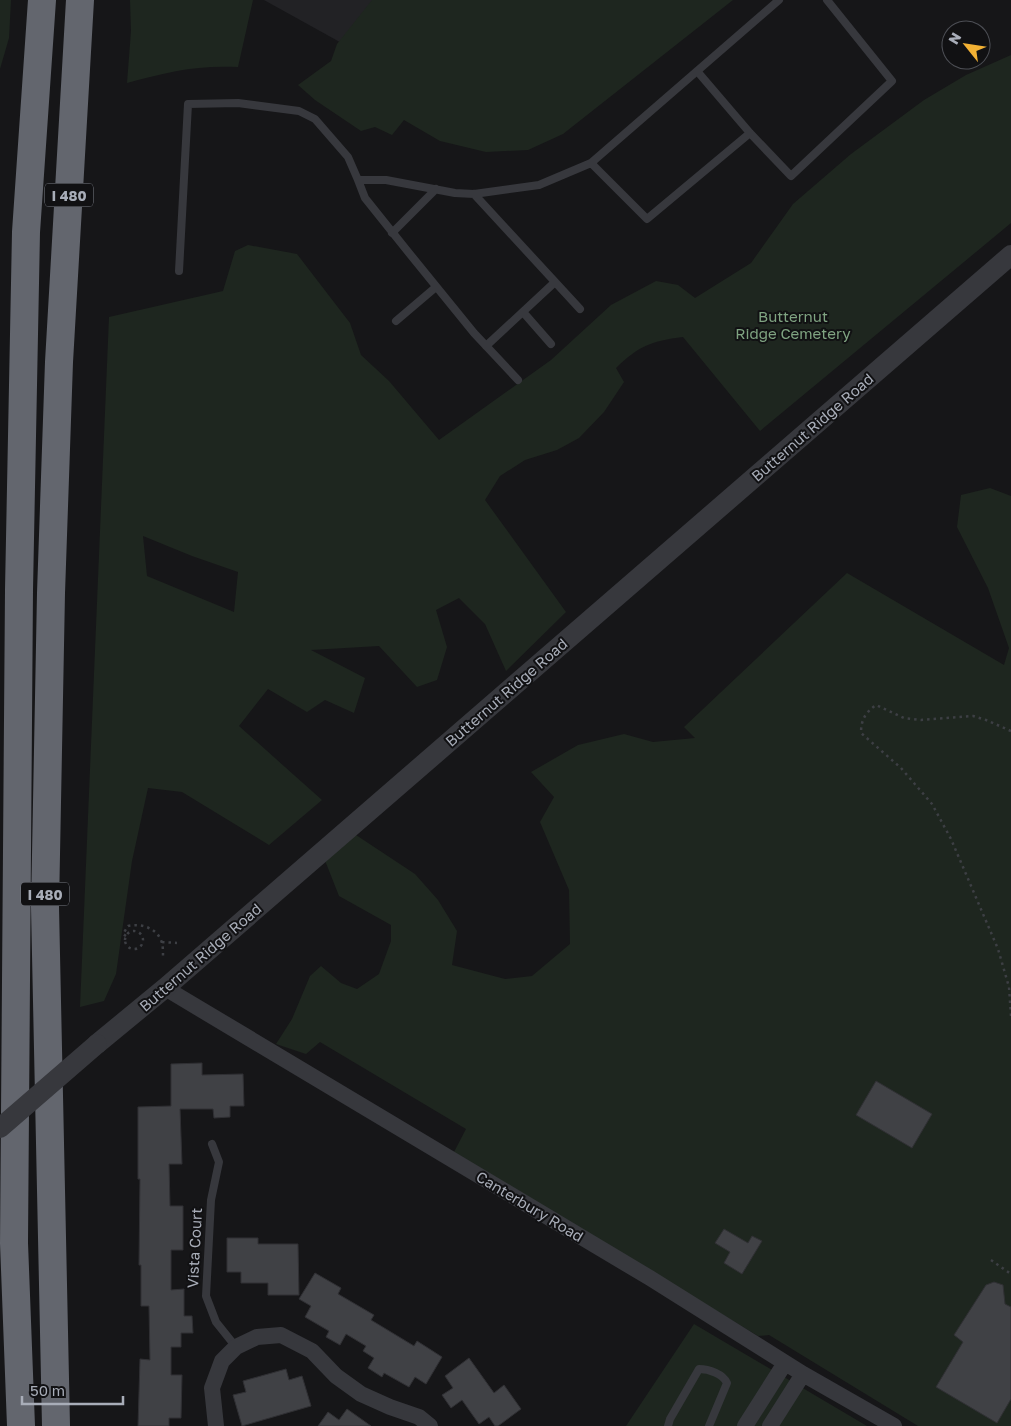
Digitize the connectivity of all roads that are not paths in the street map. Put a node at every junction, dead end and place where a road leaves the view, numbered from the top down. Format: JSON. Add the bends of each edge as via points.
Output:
{"nodes":[{"id":1,"x":42,"y":0,"type":"edge"},
{"id":2,"x":80,"y":0,"type":"edge"},
{"id":3,"x":86,"y":0,"type":"edge"},
{"id":4,"x":779,"y":0,"type":"edge"},
{"id":5,"x":827,"y":0,"type":"edge"},
{"id":6,"x":78,"y":28,"type":"junction"},
{"id":7,"x":698,"y":71,"type":"junction"},
{"id":8,"x":750,"y":133,"type":"junction"},
{"id":9,"x":591,"y":163,"type":"junction"},
{"id":10,"x":358,"y":180,"type":"junction"},
{"id":11,"x":436,"y":189,"type":"junction"},
{"id":12,"x":474,"y":194,"type":"junction"},
{"id":13,"x":392,"y":232,"type":"junction"},
{"id":14,"x":1011,"y":255,"type":"edge"},
{"id":15,"x":179,"y":271,"type":"dead end"},
{"id":16,"x":555,"y":282,"type":"junction"},
{"id":17,"x":436,"y":287,"type":"junction"},
{"id":18,"x":580,"y":309,"type":"dead end"},
{"id":19,"x":523,"y":312,"type":"junction"},
{"id":20,"x":396,"y":321,"type":"dead end"},
{"id":21,"x":551,"y":344,"type":"dead end"},
{"id":22,"x":486,"y":346,"type":"junction"},
{"id":23,"x":518,"y":380,"type":"dead end"},
{"id":24,"x":164,"y":988,"type":"junction"},
{"id":25,"x":0,"y":1128,"type":"edge"},
{"id":26,"x":212,"y":1144,"type":"dead end"},
{"id":27,"x":236,"y":1346,"type":"junction"},
{"id":28,"x":785,"y":1363,"type":"junction"},
{"id":29,"x":803,"y":1374,"type":"junction"},
{"id":30,"x":21,"y":1426,"type":"edge"},
{"id":31,"x":56,"y":1426,"type":"edge"},
{"id":32,"x":216,"y":1426,"type":"edge"},
{"id":33,"x":430,"y":1426,"type":"edge"},
{"id":34,"x":668,"y":1426,"type":"edge"},
{"id":35,"x":708,"y":1426,"type":"edge"},
{"id":36,"x":745,"y":1426,"type":"edge"},
{"id":37,"x":770,"y":1426,"type":"edge"},
{"id":38,"x":894,"y":1426,"type":"edge"}],
"edges":[{"from":1,"to":30,"type":"highway","number":"I 480","via":[[26,232],[19,590],[14,1243]]},
{"from":2,"to":6,"type":"highway","number":"I 480"},
{"from":3,"to":6,"type":"highway"},
{"from":4,"to":7,"type":"lane"},
{"from":5,"to":8,"type":"lane","via":[[892,81],[791,176]]},
{"from":6,"to":31,"type":"highway","number":"I 480","via":[[58,391],[45,898]]},
{"from":7,"to":8,"type":"lane"},
{"from":7,"to":9,"type":"lane"},
{"from":8,"to":9,"type":"lane","via":[[647,219]]},
{"from":9,"to":12,"type":"lane","via":[[539,184]]},
{"from":10,"to":11,"type":"lane","via":[[386,180]]},
{"from":10,"to":13,"type":"lane","via":[[365,198]]},
{"from":10,"to":15,"type":"lane","via":[[348,157],[315,119],[300,111],[238,103],[188,104]]},
{"from":11,"to":12,"type":"lane"},
{"from":11,"to":13,"type":"lane"},
{"from":12,"to":16,"type":"lane"},
{"from":13,"to":17,"type":"lane"},
{"from":14,"to":24,"type":"street","name":"Butternut Ridge Road"},
{"from":16,"to":18,"type":"lane"},
{"from":16,"to":19,"type":"lane"},
{"from":17,"to":20,"type":"lane"},
{"from":17,"to":22,"type":"lane"},
{"from":19,"to":21,"type":"lane"},
{"from":19,"to":22,"type":"lane"},
{"from":22,"to":23,"type":"lane"},
{"from":24,"to":25,"type":"street","name":"Butternut Ridge Road","bridge":true},
{"from":24,"to":28,"type":"street","name":"Canterbury Road","via":[[650,1278]]},
{"from":26,"to":27,"type":"lane","name":"Vista Court","via":[[219,1162],[210,1200],[206,1296],[216,1322]]},
{"from":27,"to":32,"type":"street","via":[[222,1361],[212,1388]]},
{"from":27,"to":33,"type":"street","via":[[257,1338],[281,1335],[312,1351],[336,1376],[361,1394],[419,1417]]},
{"from":28,"to":29,"type":"street","name":"Canterbury Road"},
{"from":28,"to":36,"type":"street"},
{"from":29,"to":37,"type":"street"},
{"from":29,"to":38,"type":"street","name":"Canterbury Road"},
{"from":34,"to":35,"type":"lane","via":[[700,1369],[725,1378],[727,1384]]}]}
